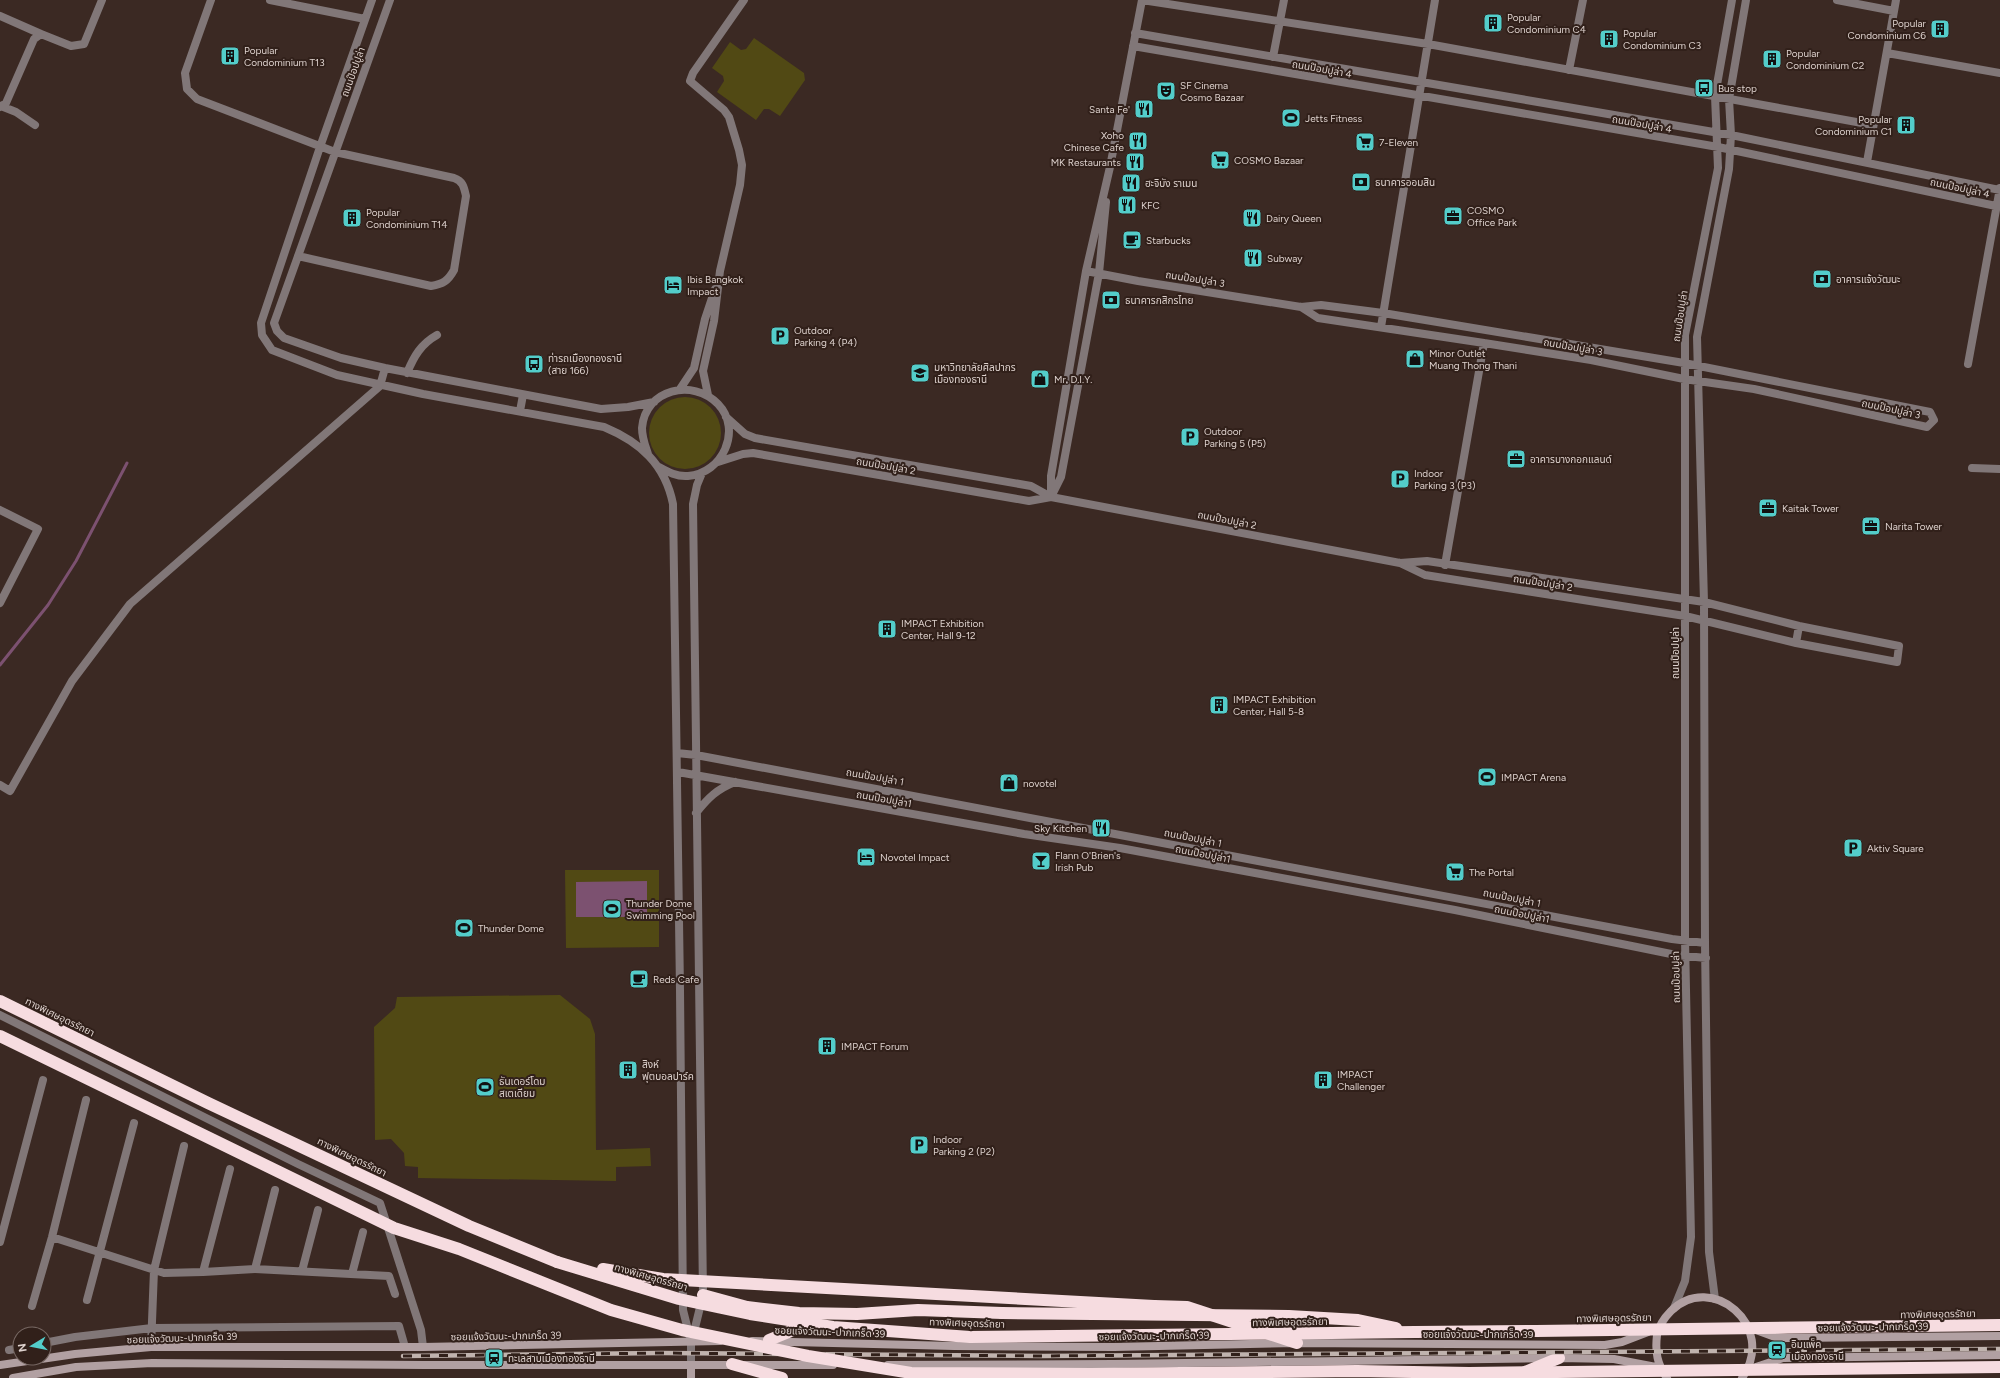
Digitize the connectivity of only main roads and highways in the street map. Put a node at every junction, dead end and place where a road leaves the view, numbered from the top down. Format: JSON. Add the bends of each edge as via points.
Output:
{"nodes":[{"id":1,"x":0,"y":1001,"type":"edge"},
{"id":2,"x":0,"y":1036,"type":"edge"},
{"id":3,"x":557,"y":1262,"type":"junction"},
{"id":4,"x":702,"y":1294,"type":"road end"},
{"id":5,"x":857,"y":1314,"type":"junction"},
{"id":6,"x":2000,"y":1325,"type":"edge"},
{"id":7,"x":1748,"y":1326,"type":"junction"},
{"id":8,"x":1659,"y":1328,"type":"junction"},
{"id":9,"x":1415,"y":1332,"type":"junction"},
{"id":10,"x":2000,"y":1336,"type":"edge"},
{"id":11,"x":769,"y":1340,"type":"junction"},
{"id":12,"x":1297,"y":1343,"type":"junction"},
{"id":13,"x":2000,"y":1355,"type":"edge"},
{"id":14,"x":1559,"y":1358,"type":"junction"},
{"id":15,"x":732,"y":1364,"type":"junction"},
{"id":16,"x":0,"y":1365,"type":"edge"},
{"id":17,"x":691,"y":1365,"type":"junction"},
{"id":18,"x":2000,"y":1367,"type":"edge"},
{"id":19,"x":1660,"y":1368,"type":"junction"},
{"id":20,"x":1748,"y":1369,"type":"junction"},
{"id":21,"x":911,"y":1373,"type":"junction"},
{"id":22,"x":1470,"y":1373,"type":"junction"},
{"id":23,"x":13,"y":1378,"type":"edge"},
{"id":24,"x":691,"y":1378,"type":"edge"},
{"id":25,"x":782,"y":1378,"type":"edge"},
{"id":26,"x":960,"y":1378,"type":"edge"},
{"id":27,"x":1445,"y":1378,"type":"edge"},
{"id":28,"x":1511,"y":1378,"type":"edge"},
{"id":29,"x":1667,"y":1378,"type":"edge"},
{"id":30,"x":1742,"y":1378,"type":"edge"}],
"edges":[{"from":1,"to":3,"type":"highway","name":"ทางพิเศษอุดรรัถยา","via":[[403,1196]]},
{"from":2,"to":21,"type":"highway","bridge":true,"via":[[394,1228],[459,1249],[611,1310],[682,1330],[808,1356]]},
{"from":3,"to":9,"type":"highway","name":"ทางพิเศษอุดรรัถยา","bridge":true,"via":[[680,1299],[833,1328],[970,1337]]},
{"from":3,"to":12,"type":"highway","bridge":true,"via":[[663,1279],[1187,1307]]},
{"from":4,"to":5,"type":"highway","via":[[747,1307],[799,1313]]},
{"from":5,"to":9,"type":"highway","bridge":true,"via":[[918,1310],[1289,1316],[1358,1320]]},
{"from":5,"to":11,"type":"highway","via":[[796,1329]]},
{"from":6,"to":9,"type":"highway","name":"ทางพิเศษอุดรรัถยา","bridge":true},
{"from":7,"to":8,"type":"main road","name":"ซอยแจ้งวัฒนะ-ปากเกร็ด 39","via":[[1735,1308],[1716,1299],[1701,1298],[1686,1301],[1674,1308]]},
{"from":7,"to":10,"type":"main road","name":"ซอยแจ้งวัฒนะ-ปากเกร็ด 39","via":[[1764,1334],[1787,1338]]},
{"from":7,"to":20,"type":"main road","name":"ซอยแจ้งวัฒนะ-ปากเกร็ด 39","via":[[1753,1340],[1753,1355]]},
{"from":8,"to":12,"type":"main road","name":"ซอยแจ้งวัฒนะ-ปากเกร็ด 39","via":[[1622,1342],[1605,1345]]},
{"from":8,"to":19,"type":"main road","name":"ซอยแจ้งวัฒนะ-ปากเกร็ด 39","via":[[1655,1348]]},
{"from":11,"to":12,"type":"main road","name":"ซอยแจ้งวัฒนะ-ปากเกร็ด 39","via":[[954,1346],[1106,1347]]},
{"from":11,"to":16,"type":"main road","name":"ซอยแจ้งวัฒนะ-ปากเกร็ด 39","via":[[423,1347],[151,1346]]},
{"from":13,"to":20,"type":"main road","via":[[1782,1358]]},
{"from":14,"to":15,"type":"main road","via":[[1091,1364]]},
{"from":14,"to":19,"type":"main road","via":[[1614,1359]]},
{"from":14,"to":28,"type":"highway"},
{"from":15,"to":17,"type":"main road"},
{"from":15,"to":25,"type":"highway"},
{"from":17,"to":23,"type":"main road","via":[[152,1363],[76,1367]]},
{"from":17,"to":24,"type":"main road"},
{"from":18,"to":22,"type":"highway","bridge":true},
{"from":19,"to":29,"type":"main road","name":"ซอยแจ้งวัฒนะ-ปากเกร็ด 39"},
{"from":20,"to":30,"type":"main road","name":"ซอยแจ้งวัฒนะ-ปากเกร็ด 39"},
{"from":21,"to":22,"type":"highway","bridge":true},
{"from":21,"to":26,"type":"highway","bridge":true},
{"from":22,"to":27,"type":"highway","bridge":true}]}
